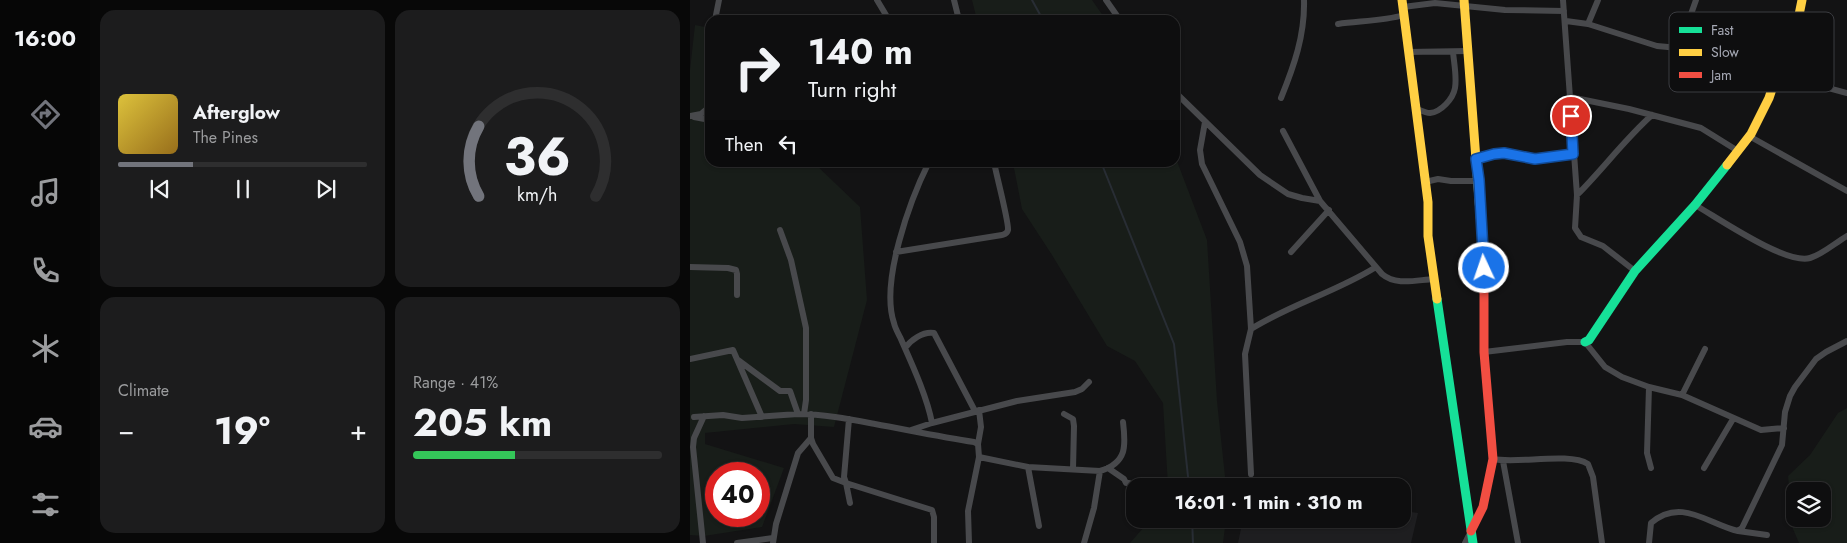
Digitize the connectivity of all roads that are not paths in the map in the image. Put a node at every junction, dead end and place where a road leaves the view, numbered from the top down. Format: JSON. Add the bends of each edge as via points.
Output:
{"nodes":[{"id":1,"x":719,"y":0,"type":"edge"},
{"id":2,"x":877,"y":0,"type":"edge"},
{"id":3,"x":954,"y":0,"type":"edge"},
{"id":4,"x":1106,"y":0,"type":"edge"},
{"id":5,"x":1304,"y":0,"type":"edge"},
{"id":6,"x":1564,"y":0,"type":"edge"},
{"id":7,"x":1598,"y":0,"type":"edge"},
{"id":8,"x":1696,"y":0,"type":"edge"},
{"id":9,"x":1465,"y":4,"type":"edge"},
{"id":10,"x":1403,"y":8,"type":"edge"},
{"id":11,"x":1564,"y":11,"type":"junction"},
{"id":12,"x":1692,"y":12,"type":"edge"},
{"id":13,"x":716,"y":15,"type":"edge"},
{"id":14,"x":886,"y":15,"type":"edge"},
{"id":15,"x":958,"y":15,"type":"edge"},
{"id":16,"x":1116,"y":15,"type":"edge"},
{"id":17,"x":1566,"y":21,"type":"junction"},
{"id":18,"x":1338,"y":24,"type":"dead end"},
{"id":19,"x":1588,"y":24,"type":"junction"},
{"id":20,"x":1669,"y":47,"type":"edge"},
{"id":21,"x":1468,"y":51,"type":"junction"},
{"id":22,"x":1408,"y":52,"type":"junction"},
{"id":23,"x":1453,"y":52,"type":"junction"},
{"id":24,"x":1834,"y":89,"type":"edge"},
{"id":25,"x":1771,"y":92,"type":"edge"},
{"id":26,"x":1847,"y":93,"type":"edge"},
{"id":27,"x":1180,"y":97,"type":"edge"},
{"id":28,"x":1570,"y":97,"type":"junction"},
{"id":29,"x":1281,"y":98,"type":"dead end"},
{"id":30,"x":1415,"y":108,"type":"junction"},
{"id":31,"x":705,"y":111,"type":"edge"},
{"id":32,"x":1652,"y":115,"type":"junction"},
{"id":33,"x":692,"y":117,"type":"edge"},
{"id":34,"x":705,"y":119,"type":"edge"},
{"id":35,"x":1205,"y":122,"type":"junction"},
{"id":36,"x":1283,"y":131,"type":"dead end"},
{"id":37,"x":1749,"y":136,"type":"junction"},
{"id":38,"x":1738,"y":151,"type":"junction"},
{"id":39,"x":1573,"y":154,"type":"junction"},
{"id":40,"x":1476,"y":159,"type":"junction"},
{"id":41,"x":927,"y":167,"type":"edge"},
{"id":42,"x":995,"y":167,"type":"edge"},
{"id":43,"x":1479,"y":180,"type":"junction"},
{"id":44,"x":1425,"y":182,"type":"junction"},
{"id":45,"x":1847,"y":191,"type":"edge"},
{"id":46,"x":1577,"y":195,"type":"junction"},
{"id":47,"x":1320,"y":201,"type":"junction"},
{"id":48,"x":1695,"y":205,"type":"junction"},
{"id":49,"x":1329,"y":210,"type":"junction"},
{"id":50,"x":780,"y":230,"type":"dead end"},
{"id":51,"x":1847,"y":236,"type":"edge"},
{"id":52,"x":896,"y":252,"type":"junction"},
{"id":53,"x":1292,"y":252,"type":"dead end"},
{"id":54,"x":690,"y":267,"type":"edge"},
{"id":55,"x":1376,"y":267,"type":"junction"},
{"id":56,"x":1635,"y":271,"type":"junction"},
{"id":57,"x":1434,"y":279,"type":"junction"},
{"id":58,"x":737,"y":295,"type":"dead end"},
{"id":59,"x":1251,"y":330,"type":"junction"},
{"id":60,"x":1847,"y":341,"type":"edge"},
{"id":61,"x":1585,"y":342,"type":"junction"},
{"id":62,"x":905,"y":348,"type":"junction"},
{"id":63,"x":1705,"y":349,"type":"dead end"},
{"id":64,"x":1484,"y":352,"type":"junction"},
{"id":65,"x":690,"y":359,"type":"edge"},
{"id":66,"x":738,"y":360,"type":"junction"},
{"id":67,"x":1089,"y":382,"type":"dead end"},
{"id":68,"x":1649,"y":387,"type":"junction"},
{"id":69,"x":1682,"y":395,"type":"junction"},
{"id":70,"x":977,"y":410,"type":"junction"},
{"id":71,"x":804,"y":414,"type":"junction"},
{"id":72,"x":1064,"y":414,"type":"dead end"},
{"id":73,"x":704,"y":416,"type":"junction"},
{"id":74,"x":694,"y":417,"type":"dead end"},
{"id":75,"x":762,"y":417,"type":"junction"},
{"id":76,"x":849,"y":419,"type":"junction"},
{"id":77,"x":1733,"y":419,"type":"junction"},
{"id":78,"x":1123,"y":422,"type":"dead end"},
{"id":79,"x":932,"y":423,"type":"junction"},
{"id":80,"x":1784,"y":428,"type":"junction"},
{"id":81,"x":910,"y":430,"type":"junction"},
{"id":82,"x":811,"y":438,"type":"junction"},
{"id":83,"x":978,"y":444,"type":"junction"},
{"id":84,"x":979,"y":456,"type":"junction"},
{"id":85,"x":1493,"y":459,"type":"junction"},
{"id":86,"x":1503,"y":461,"type":"junction"},
{"id":87,"x":1028,"y":467,"type":"junction"},
{"id":88,"x":1108,"y":468,"type":"junction"},
{"id":89,"x":1651,"y":468,"type":"dead end"},
{"id":90,"x":1704,"y":468,"type":"dead end"},
{"id":91,"x":1073,"y":469,"type":"junction"},
{"id":92,"x":1100,"y":471,"type":"junction"},
{"id":93,"x":1251,"y":474,"type":"dead end"},
{"id":94,"x":846,"y":483,"type":"junction"},
{"id":95,"x":1126,"y":483,"type":"edge"},
{"id":96,"x":850,"y":503,"type":"dead end"},
{"id":97,"x":1039,"y":526,"type":"dead end"},
{"id":98,"x":1471,"y":531,"type":"junction"},
{"id":99,"x":1738,"y":531,"type":"junction"},
{"id":100,"x":1766,"y":535,"type":"dead end"},
{"id":101,"x":773,"y":540,"type":"edge"},
{"id":102,"x":703,"y":543,"type":"edge"},
{"id":103,"x":737,"y":543,"type":"edge"},
{"id":104,"x":934,"y":543,"type":"edge"},
{"id":105,"x":969,"y":543,"type":"edge"},
{"id":106,"x":1084,"y":543,"type":"edge"},
{"id":107,"x":1464,"y":543,"type":"edge"},
{"id":108,"x":1473,"y":543,"type":"edge"},
{"id":109,"x":1518,"y":543,"type":"edge"},
{"id":110,"x":1602,"y":543,"type":"edge"},
{"id":111,"x":1649,"y":543,"type":"edge"}],
"edges":[{"from":1,"to":13,"type":"street"},
{"from":2,"to":14,"type":"street"},
{"from":3,"to":15,"type":"street"},
{"from":4,"to":16,"type":"street"},
{"from":5,"to":29,"type":"street","via":[[1303,34]]},
{"from":6,"to":11,"type":"street"},
{"from":7,"to":19,"type":"street"},
{"from":8,"to":12,"type":"street"},
{"from":9,"to":10,"type":"street","via":[[1435,3]]},
{"from":9,"to":11,"type":"street","via":[[1505,10]]},
{"from":9,"to":21,"type":"street"},
{"from":10,"to":18,"type":"street","via":[[1389,19]]},
{"from":10,"to":22,"type":"street"},
{"from":11,"to":17,"type":"street"},
{"from":17,"to":19,"type":"street"},
{"from":17,"to":28,"type":"street"},
{"from":19,"to":20,"type":"street"},
{"from":21,"to":23,"type":"street"},
{"from":21,"to":40,"type":"street"},
{"from":22,"to":23,"type":"street"},
{"from":22,"to":30,"type":"street"},
{"from":23,"to":30,"type":"street","via":[[1455,89],[1452,97],[1433,112]]},
{"from":24,"to":26,"type":"street"},
{"from":25,"to":37,"type":"street"},
{"from":27,"to":35,"type":"street"},
{"from":28,"to":32,"type":"street"},
{"from":28,"to":39,"type":"street"},
{"from":30,"to":44,"type":"street"},
{"from":31,"to":33,"type":"street"},
{"from":32,"to":38,"type":"street","via":[[1701,128]]},
{"from":32,"to":46,"type":"street"},
{"from":33,"to":34,"type":"street"},
{"from":35,"to":47,"type":"street","via":[[1274,186],[1288,194]]},
{"from":35,"to":59,"type":"street","via":[[1200,156],[1242,248],[1247,266]]},
{"from":36,"to":47,"type":"street"},
{"from":37,"to":38,"type":"street"},
{"from":37,"to":45,"type":"street"},
{"from":38,"to":48,"type":"street"},
{"from":39,"to":40,"type":"street","via":[[1535,159],[1504,153]]},
{"from":39,"to":46,"type":"street"},
{"from":40,"to":43,"type":"street"},
{"from":41,"to":52,"type":"street"},
{"from":42,"to":52,"type":"street","via":[[1008,229],[1006,233]]},
{"from":43,"to":44,"type":"street","via":[[1438,179]]},
{"from":43,"to":64,"type":"street"},
{"from":44,"to":57,"type":"street"},
{"from":46,"to":56,"type":"street","via":[[1575,228],[1578,234],[1603,246]]},
{"from":47,"to":49,"type":"street"},
{"from":48,"to":51,"type":"street","via":[[1761,244],[1795,258],[1809,258]]},
{"from":48,"to":56,"type":"street"},
{"from":49,"to":53,"type":"street"},
{"from":49,"to":55,"type":"street"},
{"from":50,"to":71,"type":"street","via":[[791,260],[806,328]]},
{"from":52,"to":62,"type":"street","via":[[891,312]]},
{"from":54,"to":58,"type":"street","via":[[736,270]]},
{"from":55,"to":57,"type":"street","via":[[1386,278],[1398,282]]},
{"from":55,"to":59,"type":"street","via":[[1342,286],[1290,307]]},
{"from":56,"to":61,"type":"street"},
{"from":57,"to":98,"type":"street"},
{"from":59,"to":93,"type":"street","via":[[1244,354]]},
{"from":60,"to":80,"type":"street","via":[[1816,359],[1800,380],[1790,396]]},
{"from":61,"to":64,"type":"street"},
{"from":61,"to":68,"type":"street","via":[[1611,372]]},
{"from":62,"to":70,"type":"street","via":[[913,339],[934,333]]},
{"from":62,"to":79,"type":"street"},
{"from":63,"to":69,"type":"street"},
{"from":64,"to":85,"type":"street"},
{"from":65,"to":66,"type":"street","via":[[731,350]]},
{"from":66,"to":71,"type":"street","via":[[780,392],[790,391]]},
{"from":66,"to":75,"type":"street"},
{"from":67,"to":70,"type":"street","via":[[1075,392]]},
{"from":68,"to":69,"type":"street"},
{"from":68,"to":89,"type":"street","via":[[1646,453]]},
{"from":69,"to":77,"type":"street"},
{"from":70,"to":79,"type":"street"},
{"from":70,"to":83,"type":"street","via":[[981,424]]},
{"from":71,"to":75,"type":"street"},
{"from":71,"to":76,"type":"street"},
{"from":71,"to":82,"type":"street"},
{"from":72,"to":91,"type":"street","via":[[1073,420],[1074,426]]},
{"from":73,"to":74,"type":"street"},
{"from":73,"to":75,"type":"street"},
{"from":73,"to":102,"type":"street","via":[[693,447]]},
{"from":76,"to":81,"type":"street"},
{"from":76,"to":94,"type":"street"},
{"from":77,"to":80,"type":"street","via":[[1761,430]]},
{"from":77,"to":90,"type":"street"},
{"from":78,"to":88,"type":"street","via":[[1124,452],[1116,464]]},
{"from":79,"to":81,"type":"street"},
{"from":80,"to":99,"type":"street","via":[[1782,445],[1745,523]]},
{"from":81,"to":83,"type":"street"},
{"from":82,"to":94,"type":"street","via":[[833,478]]},
{"from":82,"to":101,"type":"street","via":[[798,453]]},
{"from":83,"to":84,"type":"street"},
{"from":84,"to":87,"type":"street"},
{"from":84,"to":105,"type":"street","via":[[968,511]]},
{"from":85,"to":86,"type":"street"},
{"from":85,"to":98,"type":"street","via":[[1484,507]]},
{"from":86,"to":109,"type":"street"},
{"from":86,"to":110,"type":"street","via":[[1564,460],[1588,464],[1593,477]]},
{"from":87,"to":91,"type":"street"},
{"from":87,"to":97,"type":"street"},
{"from":88,"to":92,"type":"street"},
{"from":88,"to":95,"type":"street"},
{"from":91,"to":92,"type":"street"},
{"from":92,"to":106,"type":"street"},
{"from":94,"to":96,"type":"street"},
{"from":94,"to":104,"type":"street","via":[[932,510]]},
{"from":98,"to":107,"type":"street"},
{"from":98,"to":108,"type":"street"},
{"from":99,"to":100,"type":"street"},
{"from":99,"to":111,"type":"street","via":[[1690,512],[1671,513],[1651,523]]},
{"from":101,"to":103,"type":"street"}]}
